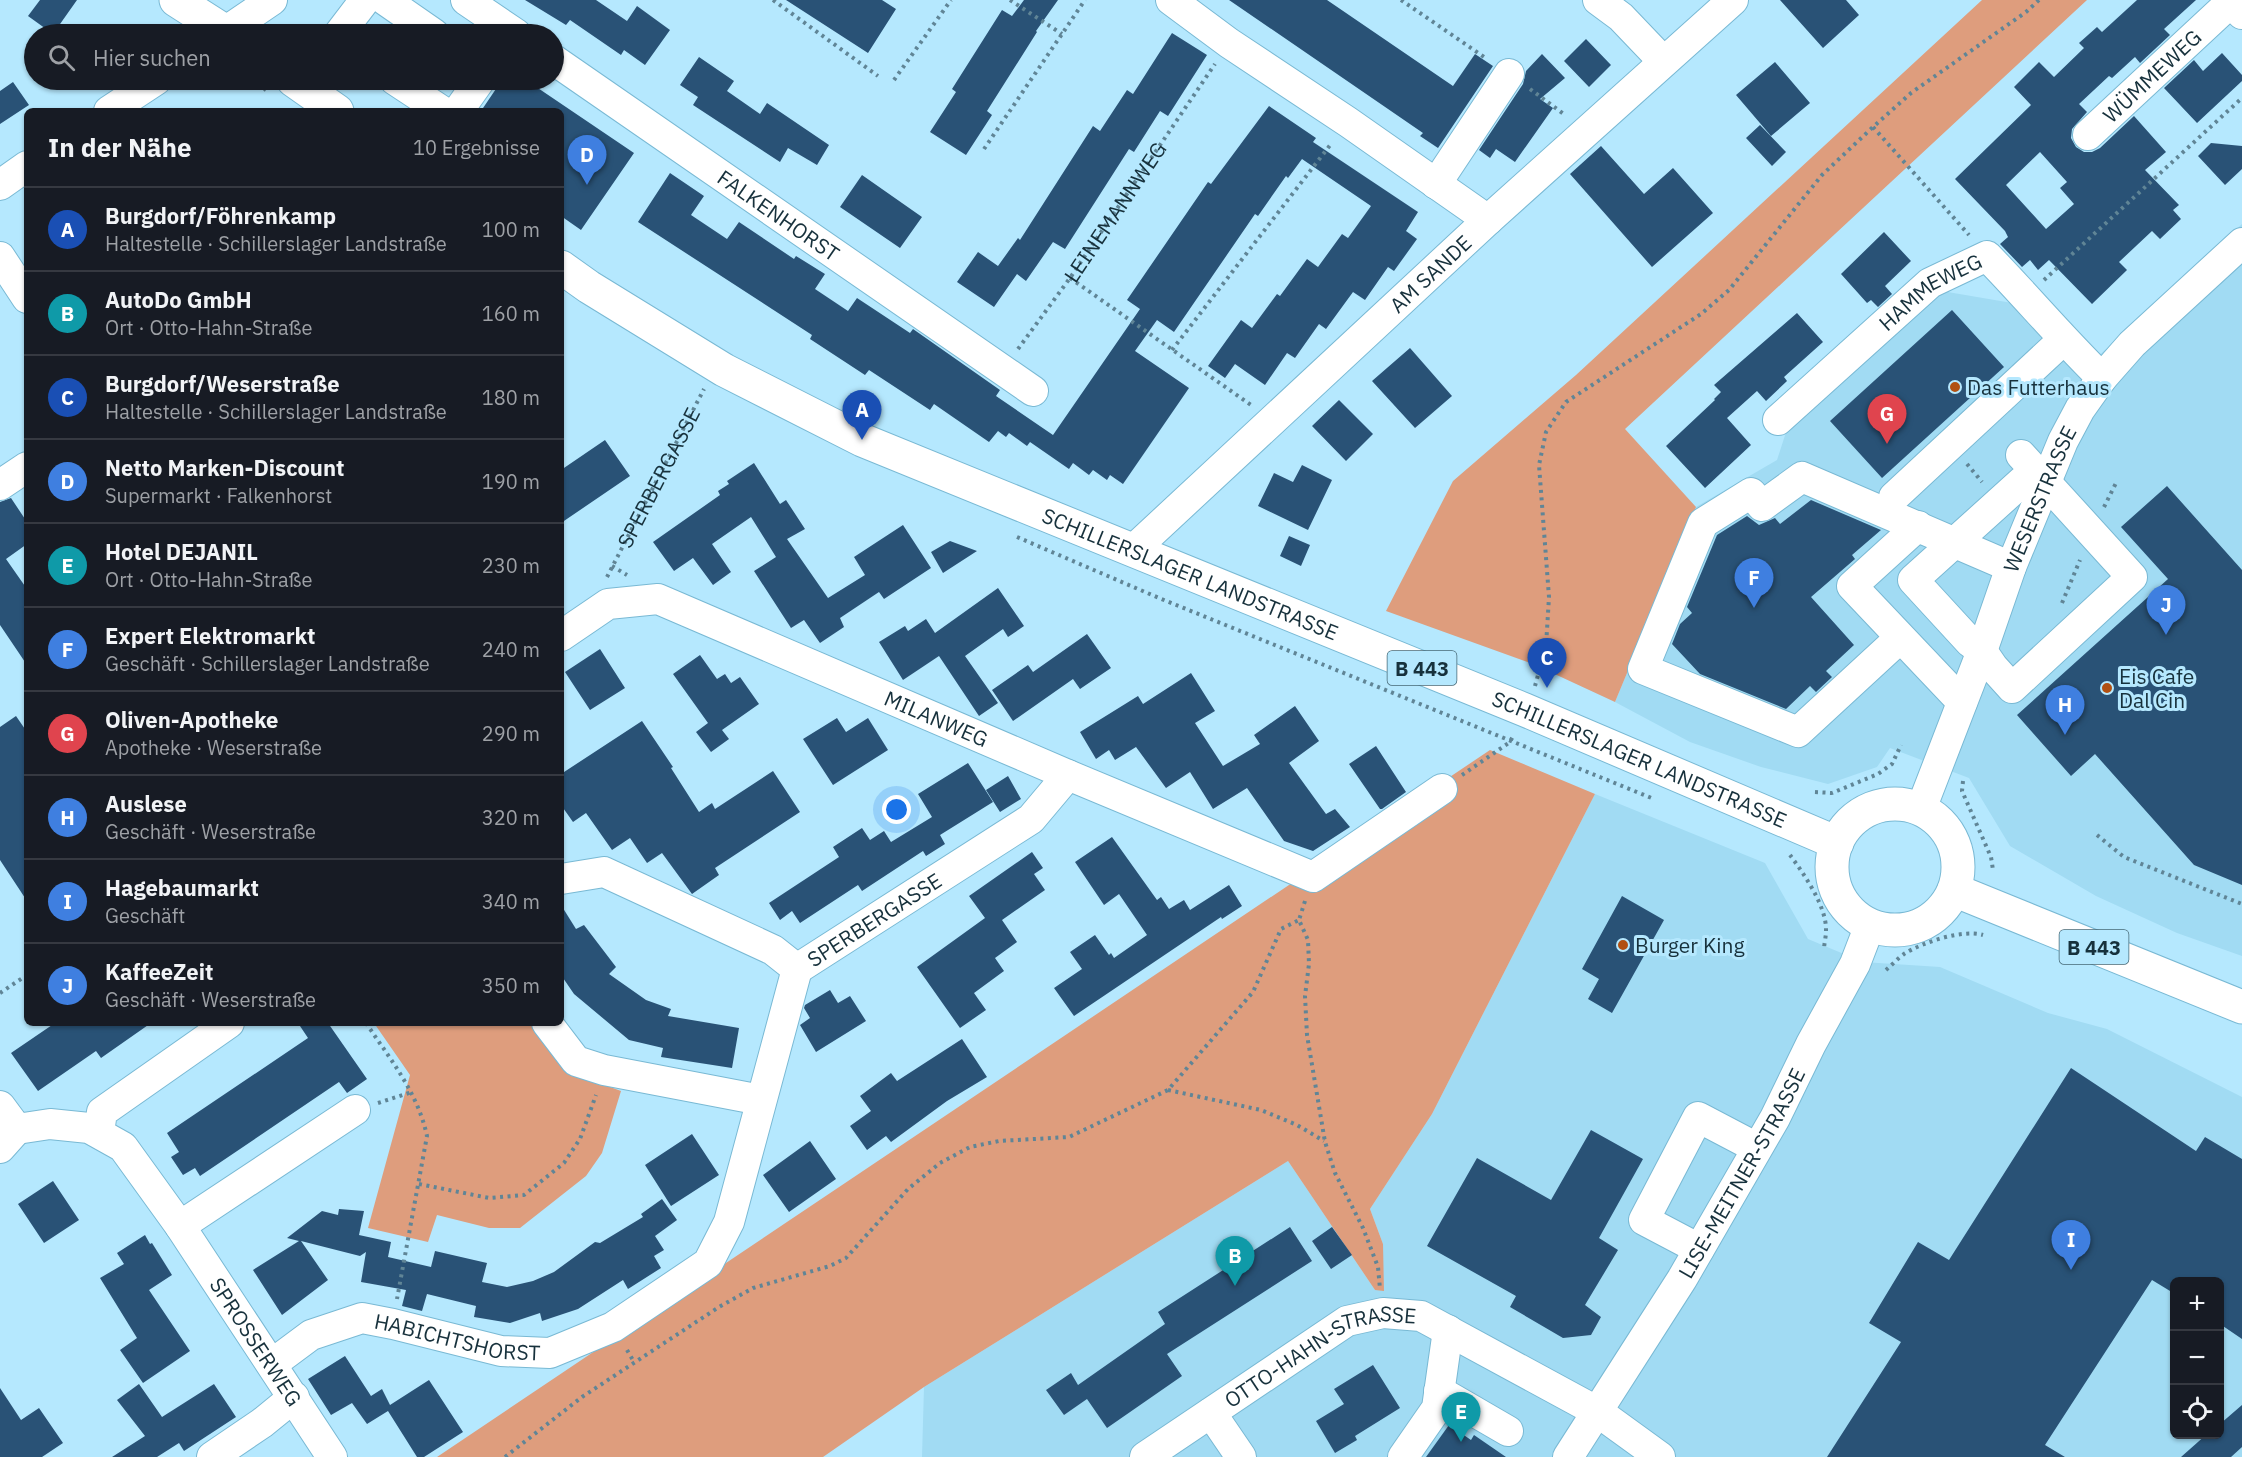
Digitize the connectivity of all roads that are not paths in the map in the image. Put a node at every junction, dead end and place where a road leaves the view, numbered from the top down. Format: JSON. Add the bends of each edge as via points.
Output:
{"nodes":[{"id":1,"x":176,"y":0,"type":"edge"},
{"id":2,"x":272,"y":0,"type":"edge"},
{"id":3,"x":364,"y":0,"type":"edge"},
{"id":4,"x":385,"y":0,"type":"edge"},
{"id":5,"x":466,"y":0,"type":"edge"},
{"id":6,"x":1171,"y":0,"type":"edge"},
{"id":7,"x":1598,"y":0,"type":"edge"},
{"id":8,"x":1733,"y":0,"type":"edge"},
{"id":9,"x":2242,"y":14,"type":"edge"},
{"id":10,"x":211,"y":24,"type":"edge"},
{"id":11,"x":240,"y":24,"type":"edge"},
{"id":12,"x":346,"y":24,"type":"edge"},
{"id":13,"x":420,"y":24,"type":"edge"},
{"id":14,"x":501,"y":24,"type":"edge"},
{"id":15,"x":1663,"y":62,"type":"junction"},
{"id":16,"x":564,"y":67,"type":"edge"},
{"id":17,"x":1509,"y":74,"type":"road end"},
{"id":18,"x":141,"y":90,"type":"edge"},
{"id":19,"x":307,"y":90,"type":"edge"},
{"id":20,"x":410,"y":90,"type":"edge"},
{"id":21,"x":473,"y":90,"type":"edge"},
{"id":22,"x":114,"y":108,"type":"edge"},
{"id":23,"x":333,"y":108,"type":"edge"},
{"id":24,"x":437,"y":108,"type":"edge"},
{"id":25,"x":460,"y":108,"type":"edge"},
{"id":26,"x":2088,"y":135,"type":"dead end"},
{"id":27,"x":24,"y":168,"type":"edge"},
{"id":28,"x":1436,"y":184,"type":"junction"},
{"id":29,"x":0,"y":185,"type":"edge"},
{"id":30,"x":1488,"y":220,"type":"junction"},
{"id":31,"x":2242,"y":243,"type":"edge"},
{"id":32,"x":0,"y":257,"type":"edge"},
{"id":33,"x":564,"y":269,"type":"edge"},
{"id":34,"x":24,"y":293,"type":"edge"},
{"id":35,"x":2063,"y":340,"type":"junction"},
{"id":36,"x":2102,"y":378,"type":"junction"},
{"id":37,"x":1033,"y":391,"type":"dead end"},
{"id":38,"x":1778,"y":420,"type":"dead end"},
{"id":39,"x":24,"y":469,"type":"edge"},
{"id":40,"x":2034,"y":469,"type":"junction"},
{"id":41,"x":0,"y":484,"type":"edge"},
{"id":42,"x":1893,"y":497,"type":"dead end"},
{"id":43,"x":1918,"y":526,"type":"junction"},
{"id":44,"x":1954,"y":542,"type":"junction"},
{"id":45,"x":1133,"y":550,"type":"junction"},
{"id":46,"x":2011,"y":567,"type":"junction"},
{"id":47,"x":564,"y":634,"type":"edge"},
{"id":48,"x":1900,"y":638,"type":"junction"},
{"id":49,"x":1982,"y":651,"type":"junction"},
{"id":50,"x":1962,"y":702,"type":"junction"},
{"id":51,"x":1068,"y":775,"type":"junction"},
{"id":52,"x":1442,"y":789,"type":"road end"},
{"id":53,"x":1921,"y":809,"type":"junction"},
{"id":54,"x":1837,"y":843,"type":"junction"},
{"id":55,"x":564,"y":879,"type":"edge"},
{"id":56,"x":1954,"y":890,"type":"junction"},
{"id":57,"x":1870,"y":925,"type":"junction"},
{"id":58,"x":797,"y":969,"type":"junction"},
{"id":59,"x":2242,"y":1006,"type":"edge"},
{"id":60,"x":225,"y":1026,"type":"edge"},
{"id":61,"x":549,"y":1026,"type":"edge"},
{"id":62,"x":760,"y":1100,"type":"junction"},
{"id":63,"x":355,"y":1110,"type":"road end"},
{"id":64,"x":6,"y":1128,"type":"edge"},
{"id":65,"x":99,"y":1132,"type":"junction"},
{"id":66,"x":1757,"y":1148,"type":"junction"},
{"id":67,"x":180,"y":1226,"type":"junction"},
{"id":68,"x":1700,"y":1249,"type":"junction"},
{"id":69,"x":1448,"y":1330,"type":"junction"},
{"id":70,"x":272,"y":1364,"type":"junction"},
{"id":71,"x":1439,"y":1391,"type":"junction"},
{"id":72,"x":294,"y":1397,"type":"junction"},
{"id":73,"x":1598,"y":1412,"type":"junction"},
{"id":74,"x":1211,"y":1413,"type":"junction"},
{"id":75,"x":1508,"y":1431,"type":"dead end"},
{"id":76,"x":212,"y":1457,"type":"edge"},
{"id":77,"x":332,"y":1457,"type":"edge"},
{"id":78,"x":1145,"y":1457,"type":"edge"},
{"id":79,"x":1241,"y":1457,"type":"edge"},
{"id":80,"x":1403,"y":1457,"type":"edge"},
{"id":81,"x":1568,"y":1457,"type":"edge"},
{"id":82,"x":1660,"y":1457,"type":"edge"}],
"edges":[{"from":1,"to":10,"type":"main road"},
{"from":2,"to":11,"type":"street"},
{"from":3,"to":12,"type":"street"},
{"from":4,"to":13,"type":"street"},
{"from":5,"to":14,"type":"street"},
{"from":6,"to":28,"type":"street"},
{"from":7,"to":15,"type":"street","via":[[1621,17]]},
{"from":8,"to":15,"type":"street","name":"AM SANDE"},
{"from":9,"to":26,"type":"street","name":"WÜMMEWEG","via":[[2231,2]]},
{"from":15,"to":30,"type":"street","name":"AM SANDE"},
{"from":16,"to":37,"type":"street","name":"FALKENHORST"},
{"from":17,"to":28,"type":"street"},
{"from":18,"to":22,"type":"street"},
{"from":19,"to":23,"type":"main road"},
{"from":20,"to":24,"type":"street"},
{"from":21,"to":25,"type":"street"},
{"from":27,"to":29,"type":"street"},
{"from":28,"to":30,"type":"street"},
{"from":30,"to":45,"type":"street","name":"AM SANDE"},
{"from":31,"to":36,"type":"street","name":"WESERSTRASSE","via":[[2132,344]]},
{"from":32,"to":34,"type":"street"},
{"from":33,"to":45,"type":"main road","name":"SCHILLERSLAGER LANDSTRASSE","number":"B 443","via":[[724,370],[862,440]]},
{"from":35,"to":36,"type":"street","name":"HAMMEWEG"},
{"from":35,"to":38,"type":"street","name":"HAMMEWEG","via":[[1987,256],[1930,283]]},
{"from":35,"to":42,"type":"street"},
{"from":36,"to":40,"type":"street","name":"WESERSTRASSE","via":[[2067,433]]},
{"from":39,"to":41,"type":"street"},
{"from":40,"to":44,"type":"street"},
{"from":40,"to":46,"type":"street","name":"WESERSTRASSE"},
{"from":40,"to":49,"type":"street","via":[[2133,577],[2013,688]]},
{"from":43,"to":44,"type":"street"},
{"from":43,"to":48,"type":"street","via":[[1852,586]]},
{"from":43,"to":48,"type":"street","via":[[1802,477],[1762,506],[1751,493],[1703,524],[1643,669],[1798,732]]},
{"from":44,"to":46,"type":"street"},
{"from":44,"to":49,"type":"street","via":[[1913,580]]},
{"from":45,"to":54,"type":"main road","name":"SCHILLERSLAGER LANDSTRASSE","number":"B 443"},
{"from":46,"to":49,"type":"street","name":"WESERSTRASSE"},
{"from":47,"to":51,"type":"street","name":"MILANWEG","via":[[608,604],[658,598]]},
{"from":48,"to":50,"type":"street"},
{"from":49,"to":50,"type":"street","name":"WESERSTRASSE"},
{"from":50,"to":53,"type":"street","name":"WESERSTRASSE"},
{"from":51,"to":52,"type":"street","name":"MILANWEG","via":[[1313,876]]},
{"from":51,"to":58,"type":"street","name":"SPERBERGASSE","via":[[1031,819]]},
{"from":53,"to":54,"type":"main road","via":[[1901,804],[1872,809],[1848,826]]},
{"from":53,"to":56,"type":"main road","via":[[1948,833],[1956,850]]},
{"from":54,"to":57,"type":"main road","via":[[1833,877],[1838,893],[1847,907]]},
{"from":55,"to":58,"type":"street","name":"SPERBERGASSE","via":[[604,872],[773,950]]},
{"from":56,"to":57,"type":"main road","via":[[1938,914],[1923,923],[1891,930]]},
{"from":56,"to":59,"type":"main road","number":"B 443"},
{"from":57,"to":66,"type":"street","name":"LISE-MEITNER-STRASSE","via":[[1855,964]]},
{"from":58,"to":62,"type":"street","name":"HABICHTSHORST"},
{"from":60,"to":65,"type":"street","via":[[102,1112]]},
{"from":61,"to":62,"type":"street","via":[[576,1060],[604,1070]]},
{"from":62,"to":70,"type":"street","name":"HABICHTSHORST","via":[[729,1222],[708,1263],[613,1328],[550,1353],[501,1351],[394,1316],[363,1318],[311,1335]]},
{"from":63,"to":67,"type":"street"},
{"from":64,"to":65,"type":"street","name":"SPROSSERWEG","via":[[50,1124]]},
{"from":65,"to":67,"type":"street","name":"SPROSSERWEG","via":[[123,1147]]},
{"from":66,"to":68,"type":"street","name":"LISE-MEITNER-STRASSE"},
{"from":66,"to":68,"type":"street","via":[[1698,1117],[1644,1220]]},
{"from":67,"to":70,"type":"street","name":"SPROSSERWEG"},
{"from":68,"to":73,"type":"street","name":"LISE-MEITNER-STRASSE"},
{"from":69,"to":71,"type":"street"},
{"from":69,"to":73,"type":"street","name":"OTTO-HAHN-STRASSE"},
{"from":69,"to":74,"type":"street","name":"OTTO-HAHN-STRASSE","via":[[1421,1316],[1383,1313],[1347,1321]]},
{"from":70,"to":72,"type":"street","name":"SPROSSERWEG"},
{"from":71,"to":75,"type":"street"},
{"from":71,"to":80,"type":"street","via":[[1437,1408]]},
{"from":72,"to":76,"type":"street"},
{"from":72,"to":77,"type":"street","name":"SPROSSERWEG"},
{"from":73,"to":81,"type":"street","name":"LISE-MEITNER-STRASSE"},
{"from":73,"to":82,"type":"street"},
{"from":74,"to":78,"type":"street","name":"OTTO-HAHN-STRASSE"},
{"from":74,"to":79,"type":"street"}]}
